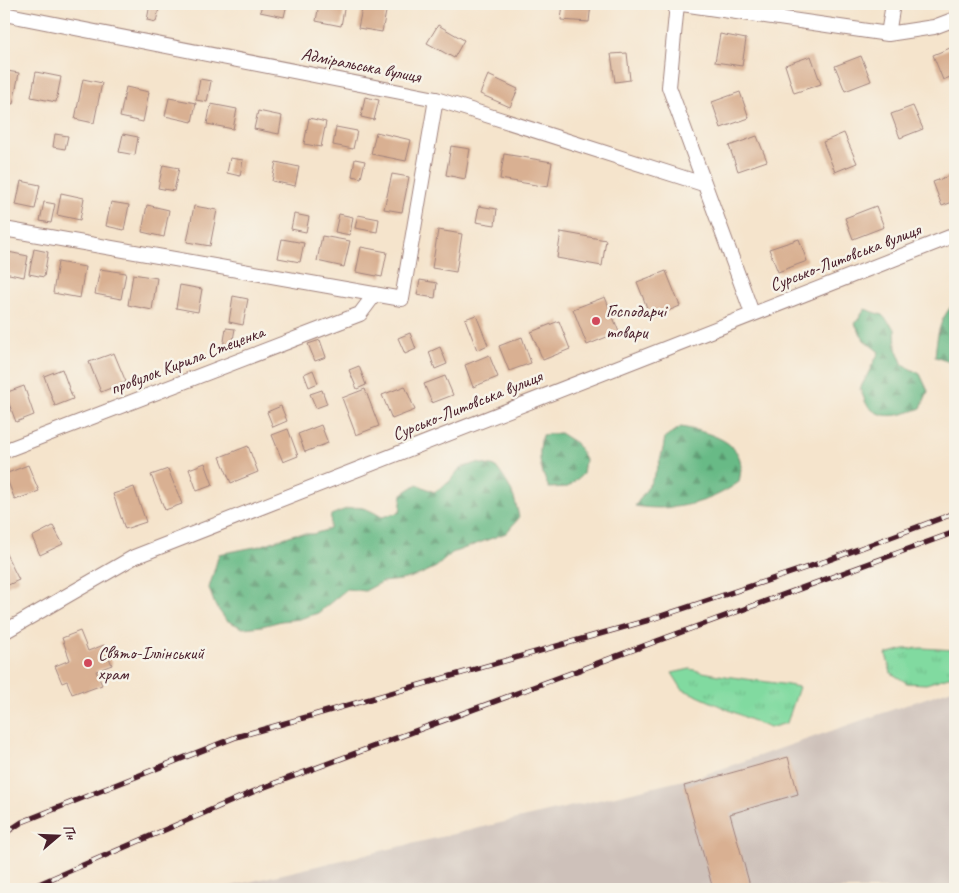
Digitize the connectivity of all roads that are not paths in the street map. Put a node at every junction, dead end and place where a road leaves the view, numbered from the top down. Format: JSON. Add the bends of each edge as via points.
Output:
{"nodes":[{"id":1,"x":677,"y":4,"type":"edge"},
{"id":2,"x":682,"y":4,"type":"edge"},
{"id":3,"x":893,"y":4,"type":"edge"},
{"id":4,"x":4,"y":14,"type":"edge"},
{"id":5,"x":955,"y":19,"type":"edge"},
{"id":6,"x":888,"y":34,"type":"junction"},
{"id":7,"x":436,"y":99,"type":"junction"},
{"id":8,"x":703,"y":184,"type":"junction"},
{"id":9,"x":4,"y":229,"type":"edge"},
{"id":10,"x":955,"y":234,"type":"edge"},
{"id":11,"x":376,"y":294,"type":"junction"},
{"id":12,"x":752,"y":313,"type":"junction"},
{"id":13,"x":4,"y":450,"type":"edge"},
{"id":14,"x":4,"y":632,"type":"edge"}],
"edges":[{"from":1,"to":8,"type":"street","via":[[669,88]]},
{"from":2,"to":6,"type":"street"},
{"from":3,"to":6,"type":"street"},
{"from":4,"to":7,"type":"street","name":"Адміральська вулиця"},
{"from":5,"to":6,"type":"street","via":[[934,27]]},
{"from":7,"to":8,"type":"street","name":"Адміральська вулиця"},
{"from":7,"to":11,"type":"street","via":[[402,299]]},
{"from":8,"to":12,"type":"street"},
{"from":9,"to":11,"type":"street"},
{"from":10,"to":12,"type":"street","name":"Сурсько-Литовська вулиця"},
{"from":11,"to":13,"type":"street","name":"провулок Кирила Стеценка","via":[[360,314]]},
{"from":12,"to":14,"type":"street","name":"Сурсько-Литовська вулиця","via":[[134,557]]}]}
